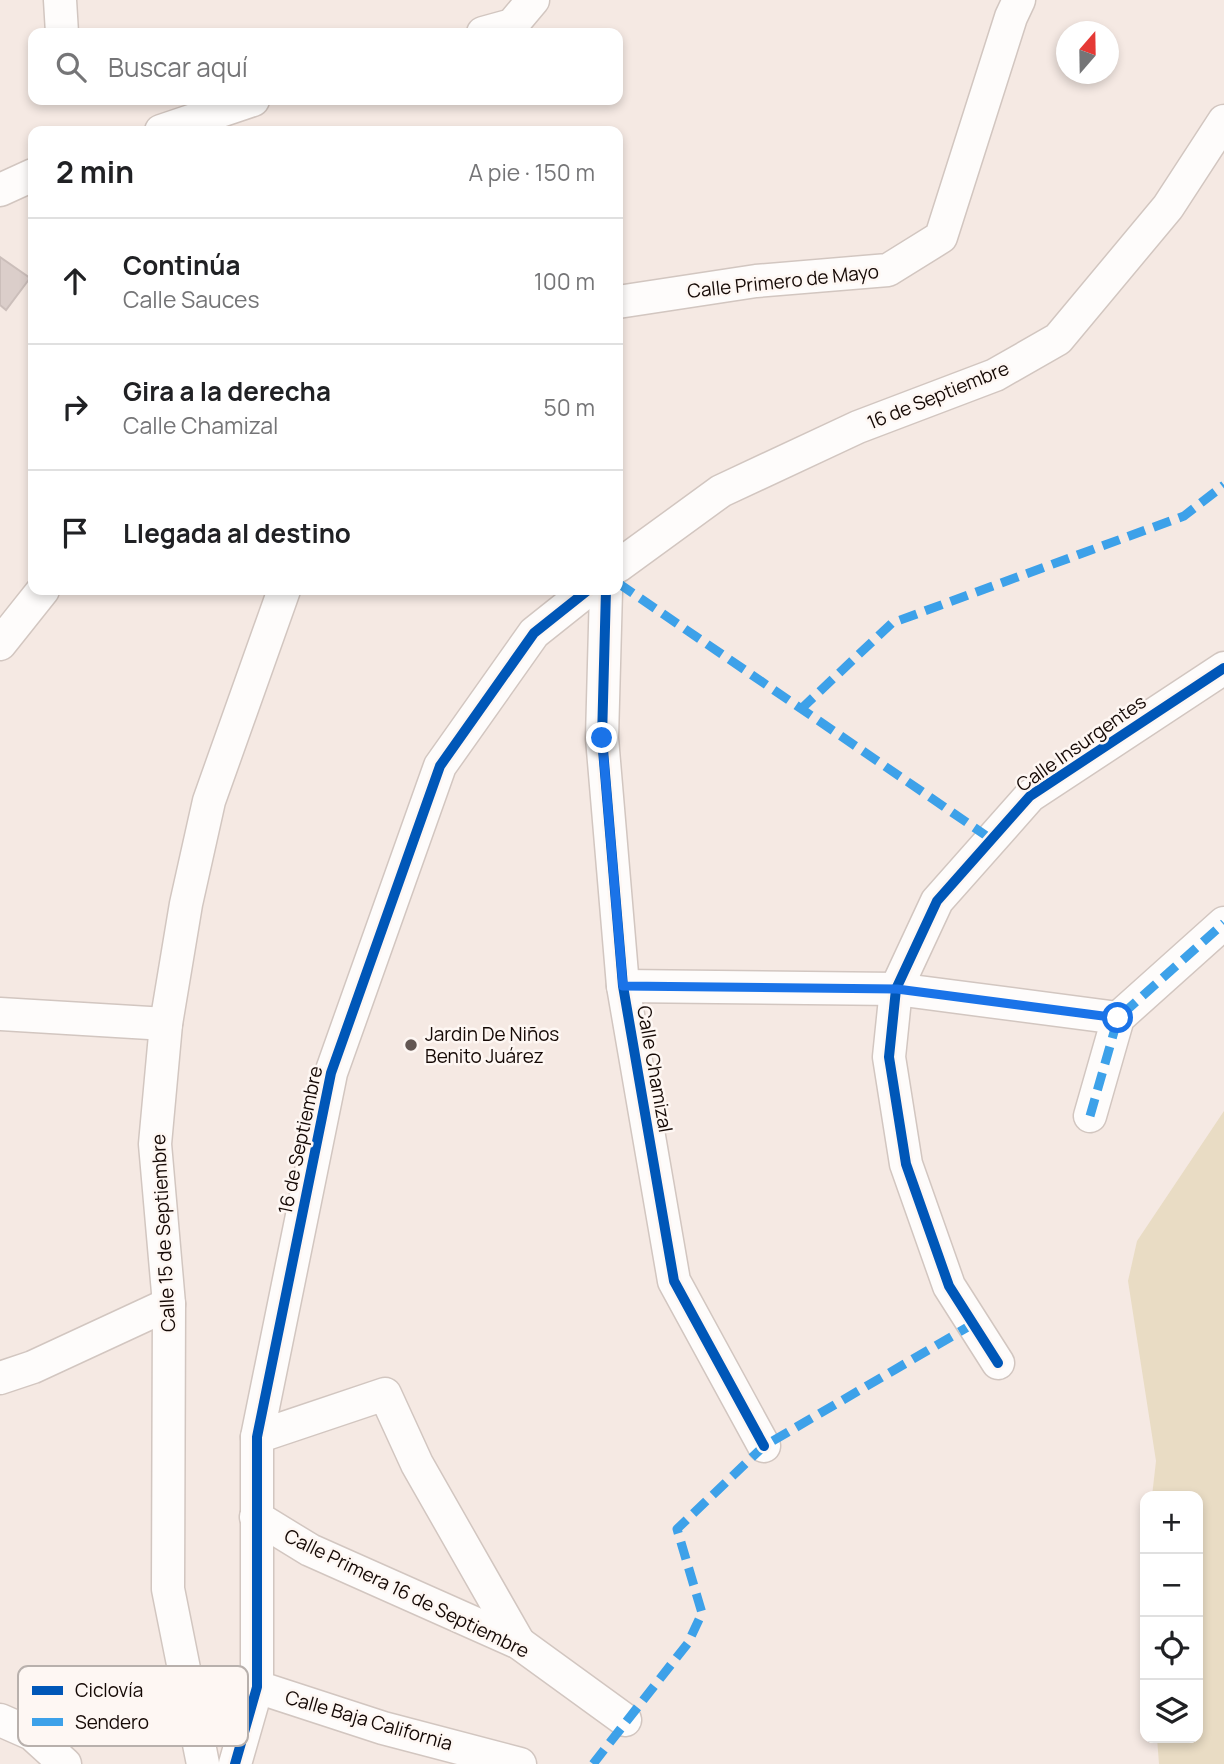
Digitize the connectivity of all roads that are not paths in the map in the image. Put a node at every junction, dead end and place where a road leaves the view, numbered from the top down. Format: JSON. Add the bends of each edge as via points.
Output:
{"nodes":[{"id":1,"x":60,"y":0,"type":"edge"},
{"id":2,"x":533,"y":0,"type":"edge"},
{"id":3,"x":1019,"y":0,"type":"edge"},
{"id":4,"x":62,"y":28,"type":"edge"},
{"id":5,"x":501,"y":28,"type":"edge"},
{"id":6,"x":238,"y":105,"type":"edge"},
{"id":7,"x":1224,"y":121,"type":"edge"},
{"id":8,"x":176,"y":126,"type":"edge"},
{"id":9,"x":28,"y":177,"type":"edge"},
{"id":10,"x":0,"y":190,"type":"edge"},
{"id":11,"x":623,"y":301,"type":"edge"},
{"id":12,"x":623,"y":562,"type":"edge"},
{"id":13,"x":39,"y":595,"type":"edge"},
{"id":14,"x":282,"y":595,"type":"edge"},
{"id":15,"x":582,"y":595,"type":"edge"},
{"id":16,"x":606,"y":595,"type":"edge"},
{"id":17,"x":0,"y":644,"type":"edge"},
{"id":18,"x":1224,"y":668,"type":"edge"},
{"id":19,"x":1224,"y":923,"type":"edge"},
{"id":20,"x":623,"y":986,"type":"junction"},
{"id":21,"x":897,"y":989,"type":"junction"},
{"id":22,"x":0,"y":1014,"type":"edge"},
{"id":23,"x":1118,"y":1018,"type":"junction"},
{"id":24,"x":166,"y":1024,"type":"junction"},
{"id":25,"x":1090,"y":1116,"type":"dead end"},
{"id":26,"x":169,"y":1304,"type":"junction"},
{"id":27,"x":998,"y":1363,"type":"dead end"},
{"id":28,"x":0,"y":1378,"type":"edge"},
{"id":29,"x":257,"y":1437,"type":"junction"},
{"id":30,"x":764,"y":1446,"type":"dead end"},
{"id":31,"x":256,"y":1517,"type":"junction"},
{"id":32,"x":519,"y":1643,"type":"junction"},
{"id":33,"x":183,"y":1666,"type":"edge"},
{"id":34,"x":257,"y":1687,"type":"junction"},
{"id":35,"x":248,"y":1718,"type":"edge"},
{"id":36,"x":0,"y":1720,"type":"edge"},
{"id":37,"x":625,"y":1720,"type":"dead end"},
{"id":38,"x":18,"y":1728,"type":"edge"},
{"id":39,"x":45,"y":1746,"type":"edge"},
{"id":40,"x":199,"y":1746,"type":"edge"},
{"id":41,"x":240,"y":1746,"type":"edge"},
{"id":42,"x":65,"y":1764,"type":"edge"},
{"id":43,"x":203,"y":1764,"type":"edge"},
{"id":44,"x":235,"y":1764,"type":"edge"},
{"id":45,"x":520,"y":1764,"type":"edge"}],
"edges":[{"from":1,"to":4,"type":"street"},
{"from":2,"to":5,"type":"street","via":[[512,25]]},
{"from":3,"to":11,"type":"street","name":"Calle Primero de Mayo","via":[[941,237],[888,270],[756,281]]},
{"from":6,"to":8,"type":"street"},
{"from":7,"to":12,"type":"street","name":"16 de Septiembre","via":[[1168,207],[1058,339],[995,376],[858,427],[721,491]]},
{"from":9,"to":10,"type":"street"},
{"from":13,"to":17,"type":"street"},
{"from":14,"to":24,"type":"street","name":"Calle 15 de Septiembre","via":[[209,801]]},
{"from":15,"to":29,"type":"street","name":"16 de Septiembre","via":[[534,633],[440,766],[331,1073]]},
{"from":16,"to":20,"type":"street","name":"Calle Chamizal","via":[[602,738]]},
{"from":18,"to":21,"type":"street","name":"Calle Insurgentes","via":[[1030,796],[937,901]]},
{"from":19,"to":23,"type":"street"},
{"from":20,"to":21,"type":"street"},
{"from":20,"to":30,"type":"street","name":"Calle Chamizal","via":[[674,1281]]},
{"from":21,"to":23,"type":"street"},
{"from":21,"to":27,"type":"street","name":"Calle Insurgentes","via":[[889,1057],[906,1164],[949,1286]]},
{"from":22,"to":24,"type":"street"},
{"from":23,"to":25,"type":"street"},
{"from":24,"to":26,"type":"street","name":"Calle 15 de Septiembre","via":[[155,1144]]},
{"from":26,"to":28,"type":"street"},
{"from":26,"to":33,"type":"street","name":"Calle 15 de Septiembre","via":[[168,1589]]},
{"from":29,"to":31,"type":"street","name":"16 de Septiembre"},
{"from":29,"to":32,"type":"street","via":[[385,1394],[417,1464]]},
{"from":31,"to":32,"type":"street","name":"Calle Primera 16 de Septiembre","via":[[310,1550]]},
{"from":31,"to":34,"type":"street","name":"16 de Septiembre"},
{"from":32,"to":37,"type":"street","name":"Calle Primera 16 de Septiembre"},
{"from":34,"to":35,"type":"street","name":"16 de Septiembre"},
{"from":34,"to":45,"type":"street","name":"Calle Baja California","via":[[383,1728]]},
{"from":36,"to":38,"type":"street"},
{"from":39,"to":42,"type":"street"},
{"from":40,"to":43,"type":"street","name":"Calle 15 de Septiembre"},
{"from":41,"to":44,"type":"street","name":"16 de Septiembre"}]}
